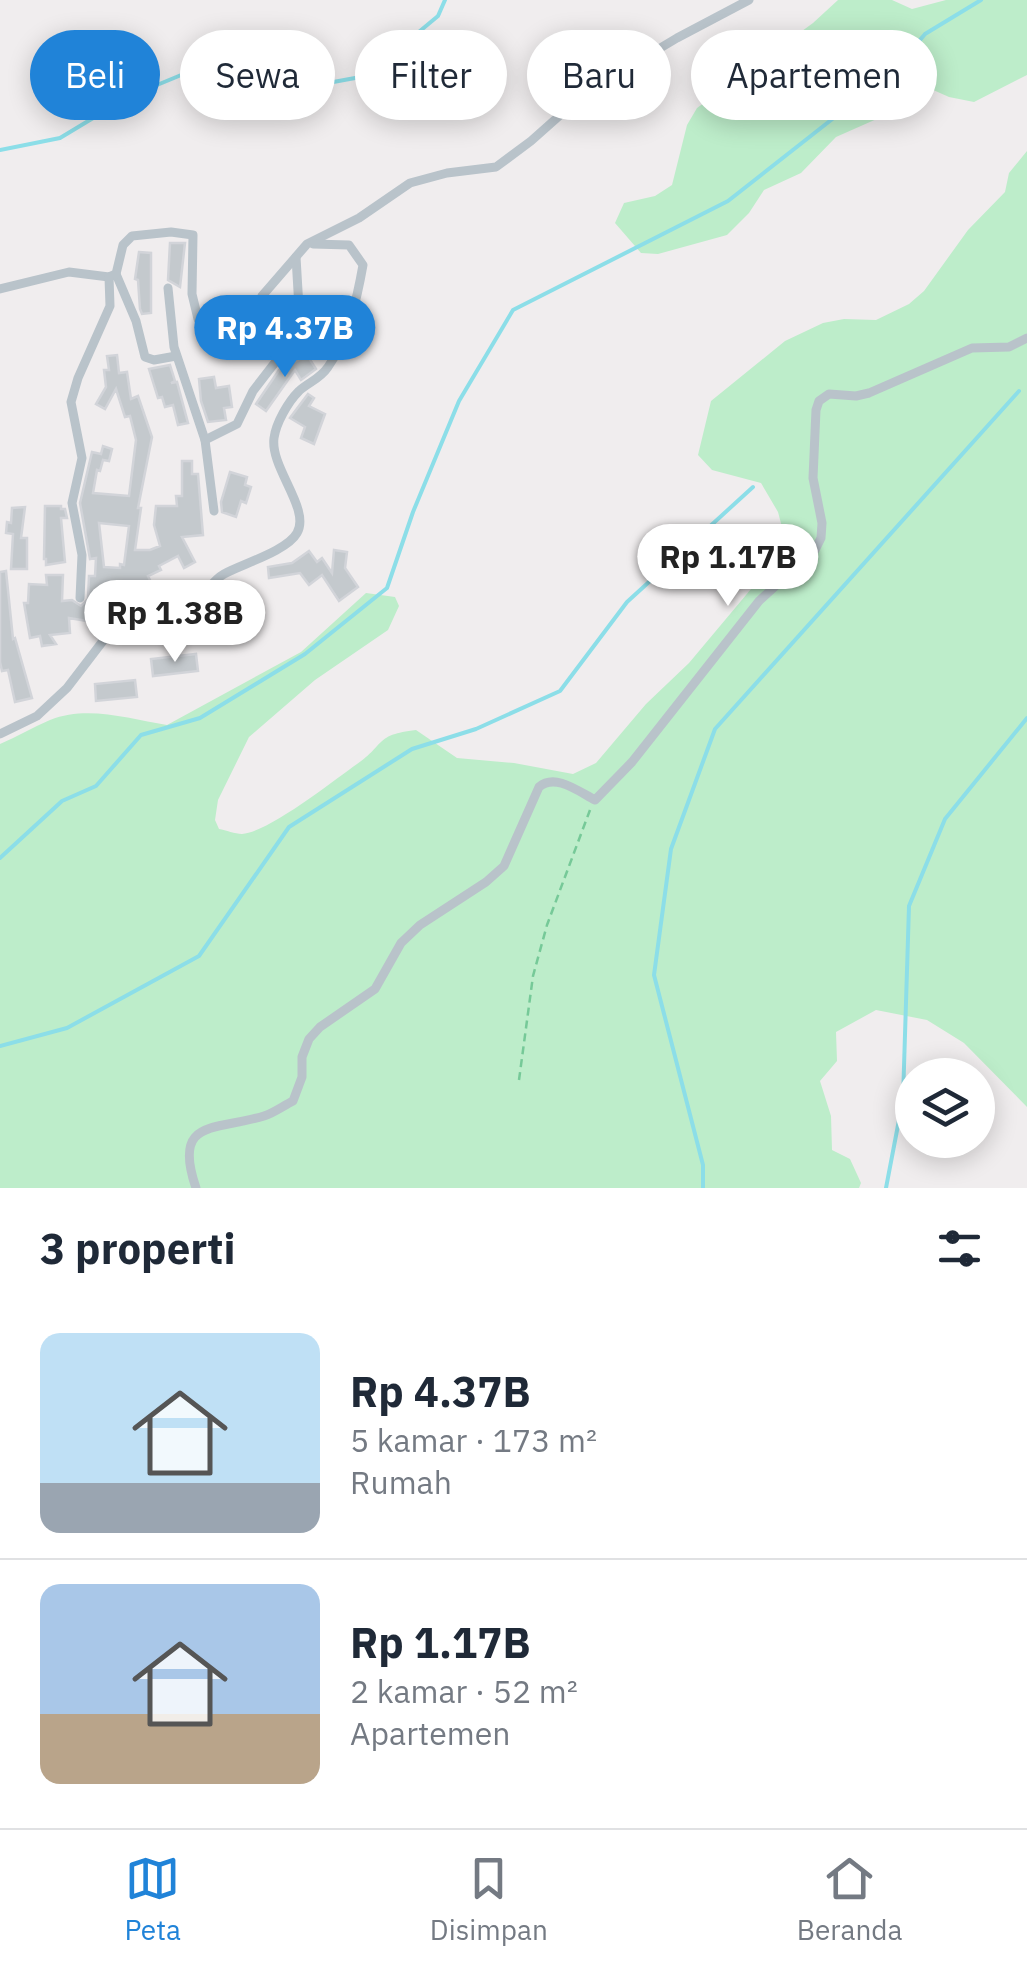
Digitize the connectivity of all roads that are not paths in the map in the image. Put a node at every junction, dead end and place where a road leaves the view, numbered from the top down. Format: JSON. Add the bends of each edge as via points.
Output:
{"nodes":[{"id":1,"x":748,"y":0,"type":"edge"},
{"id":2,"x":307,"y":244,"type":"junction"},
{"id":3,"x":296,"y":256,"type":"junction"},
{"id":4,"x":112,"y":276,"type":"junction"},
{"id":5,"x":168,"y":288,"type":"dead end"},
{"id":6,"x":0,"y":290,"type":"edge"},
{"id":7,"x":1027,"y":338,"type":"edge"},
{"id":8,"x":176,"y":356,"type":"junction"},
{"id":9,"x":205,"y":440,"type":"junction"},
{"id":10,"x":214,"y":511,"type":"dead end"},
{"id":11,"x":80,"y":598,"type":"dead end"},
{"id":12,"x":0,"y":734,"type":"edge"},
{"id":13,"x":196,"y":1188,"type":"edge"}],
"edges":[{"from":1,"to":2,"type":"street","via":[[584,93],[496,167],[410,183]]},
{"from":2,"to":3,"type":"street"},
{"from":2,"to":12,"type":"street","via":[[343,242],[363,266],[331,364],[300,390],[274,436],[299,530],[290,542],[219,576],[191,605],[106,637],[37,716]]},
{"from":3,"to":4,"type":"street","via":[[255,314],[233,331],[198,319],[192,235],[132,236]]},
{"from":3,"to":9,"type":"street","via":[[294,338],[237,424]]},
{"from":4,"to":6,"type":"street","via":[[69,272]]},
{"from":4,"to":8,"type":"street","via":[[136,321],[145,356]]},
{"from":4,"to":11,"type":"street","via":[[110,306],[71,402],[82,458],[72,503],[82,555]]},
{"from":5,"to":8,"type":"street"},
{"from":7,"to":13,"type":"street","via":[[972,348],[869,393],[829,394],[819,401],[813,478],[822,538],[814,550],[759,601],[595,800],[553,780],[538,786],[504,866],[420,925],[401,943],[375,989],[309,1039],[292,1101],[266,1115],[199,1131],[188,1145]]},
{"from":8,"to":9,"type":"street"},
{"from":9,"to":10,"type":"street"}]}
